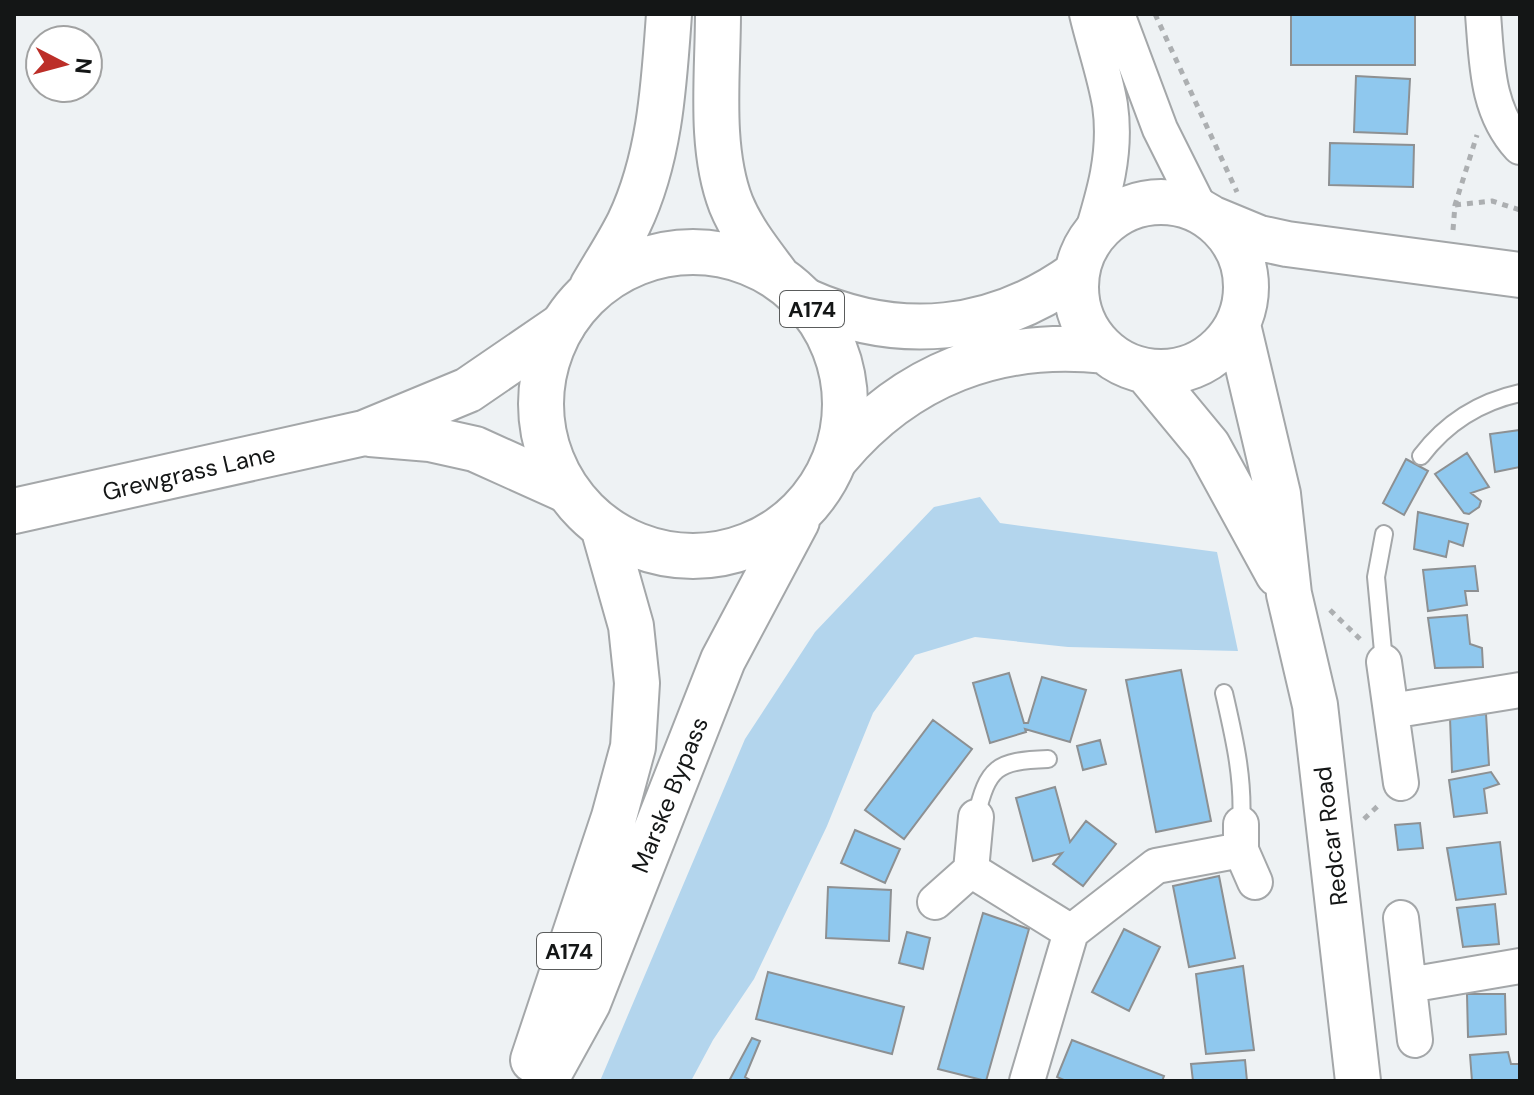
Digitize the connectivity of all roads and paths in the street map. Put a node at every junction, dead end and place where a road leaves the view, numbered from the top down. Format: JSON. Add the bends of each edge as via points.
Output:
{"nodes":[{"id":1,"x":669,"y":14,"type":"edge"},
{"id":2,"x":718,"y":14,"type":"edge"},
{"id":3,"x":1087,"y":14,"type":"edge"},
{"id":4,"x":1117,"y":14,"type":"edge"},
{"id":5,"x":1155,"y":14,"type":"edge"},
{"id":6,"x":1483,"y":14,"type":"edge"},
{"id":7,"x":1489,"y":94,"type":"junction"},
{"id":8,"x":1520,"y":147,"type":"edge"},
{"id":9,"x":1455,"y":205,"type":"junction"},
{"id":10,"x":1520,"y":210,"type":"edge"},
{"id":11,"x":1207,"y":215,"type":"junction"},
{"id":12,"x":1259,"y":238,"type":"junction"},
{"id":13,"x":1370,"y":256,"type":"junction"},
{"id":14,"x":1084,"y":257,"type":"junction"},
{"id":15,"x":1450,"y":267,"type":"junction"},
{"id":16,"x":1520,"y":275,"type":"edge"},
{"id":17,"x":792,"y":289,"type":"junction"},
{"id":18,"x":576,"y":309,"type":"junction"},
{"id":19,"x":1242,"y":311,"type":"junction"},
{"id":20,"x":1105,"y":351,"type":"junction"},
{"id":21,"x":1146,"y":371,"type":"junction"},
{"id":22,"x":1520,"y":393,"type":"edge"},
{"id":23,"x":364,"y":433,"type":"junction"},
{"id":24,"x":1421,"y":456,"type":"dead end"},
{"id":25,"x":837,"y":457,"type":"junction"},
{"id":26,"x":566,"y":490,"type":"junction"},
{"id":27,"x":14,"y":511,"type":"edge"},
{"id":28,"x":802,"y":512,"type":"junction"},
{"id":29,"x":603,"y":527,"type":"junction"},
{"id":30,"x":1384,"y":534,"type":"dead end"},
{"id":31,"x":1307,"y":600,"type":"junction"},
{"id":32,"x":1384,"y":662,"type":"junction"},
{"id":33,"x":1520,"y":690,"type":"edge"},
{"id":34,"x":1224,"y":693,"type":"dead end"},
{"id":35,"x":1391,"y":711,"type":"junction"},
{"id":36,"x":1048,"y":759,"type":"dead end"},
{"id":37,"x":1401,"y":783,"type":"joint"},
{"id":38,"x":976,"y":817,"type":"joint"},
{"id":39,"x":1241,"y":837,"type":"junction"},
{"id":40,"x":1334,"y":848,"type":"junction"},
{"id":41,"x":971,"y":870,"type":"junction"},
{"id":42,"x":1255,"y":882,"type":"dead end"},
{"id":43,"x":935,"y":902,"type":"dead end"},
{"id":44,"x":1401,"y":918,"type":"dead end"},
{"id":45,"x":1071,"y":932,"type":"junction"},
{"id":46,"x":1520,"y":966,"type":"edge"},
{"id":47,"x":1409,"y":985,"type":"junction"},
{"id":48,"x":1415,"y":1040,"type":"dead end"},
{"id":49,"x":526,"y":1081,"type":"edge"},
{"id":50,"x":545,"y":1081,"type":"edge"},
{"id":51,"x":1027,"y":1081,"type":"edge"},
{"id":52,"x":1358,"y":1081,"type":"edge"}],
"edges":[{"from":1,"to":18,"type":"main road","number":"A174","via":[[652,157],[629,222]]},
{"from":2,"to":17,"type":"main road","number":"A174","via":[[718,116],[730,202],[746,234]]},
{"from":3,"to":14,"type":"street","via":[[1110,104],[1112,135],[1107,185]]},
{"from":4,"to":11,"type":"street","via":[[1160,129]]},
{"from":5,"to":12,"type":"path"},
{"from":6,"to":7,"type":"street"},
{"from":7,"to":8,"type":"street"},
{"from":7,"to":9,"type":"path"},
{"from":9,"to":10,"type":"path","via":[[1492,201]]},
{"from":9,"to":15,"type":"path"},
{"from":11,"to":12,"type":"main road"},
{"from":11,"to":14,"type":"main road","via":[[1166,202],[1140,204],[1115,215]]},
{"from":11,"to":19,"type":"main road","via":[[1236,246],[1245,271]]},
{"from":12,"to":13,"type":"main road"},
{"from":13,"to":15,"type":"main road"},
{"from":13,"to":19,"type":"main road","via":[[1292,268]]},
{"from":14,"to":17,"type":"main road","via":[[1053,290],[1000,316],[942,328],[859,321]]},
{"from":14,"to":20,"type":"main road","via":[[1077,302],[1086,329]]},
{"from":15,"to":16,"type":"main road"},
{"from":17,"to":18,"type":"main road","number":"A174","via":[[758,265],[714,253],[669,253],[626,267]]},
{"from":17,"to":25,"type":"main road","number":"A174","via":[[830,335],[843,375],[845,416]]},
{"from":18,"to":23,"type":"main road","name":"Grewgrass Lane","via":[[468,390]]},
{"from":18,"to":26,"type":"main road","number":"A174","via":[[544,376],[543,431]]},
{"from":19,"to":21,"type":"main road","via":[[1222,348],[1199,364],[1173,372]]},
{"from":19,"to":31,"type":"main road","name":"Redcar Road","via":[[1278,494]]},
{"from":20,"to":21,"type":"main road"},
{"from":20,"to":25,"type":"main road","via":[[1045,348],[957,366],[891,403]]},
{"from":21,"to":31,"type":"main road","name":"Redcar Road","via":[[1208,446]]},
{"from":22,"to":24,"type":"lane","via":[[1455,420]]},
{"from":23,"to":26,"type":"main road","name":"Grewgrass Lane","via":[[475,449]]},
{"from":23,"to":27,"type":"main road","name":"Grewgrass Lane"},
{"from":25,"to":28,"type":"main road","number":"A174"},
{"from":26,"to":29,"type":"main road","number":"A174"},
{"from":28,"to":29,"type":"main road","number":"A174","via":[[750,546],[720,555],[659,553]]},
{"from":28,"to":50,"type":"main road","name":"Marske Bypass","number":"A174","via":[[723,660],[588,1003]]},
{"from":29,"to":49,"type":"main road","name":"Marske Bypass","number":"A174","via":[[631,626],[637,683],[633,747]]},
{"from":30,"to":32,"type":"lane","via":[[1376,577]]},
{"from":31,"to":32,"type":"path"},
{"from":31,"to":40,"type":"main road","name":"Redcar Road"},
{"from":32,"to":35,"type":"street"},
{"from":33,"to":35,"type":"street"},
{"from":34,"to":39,"type":"lane","via":[[1241,780]]},
{"from":35,"to":37,"type":"street"},
{"from":36,"to":38,"type":"lane","via":[[997,767],[984,784]]},
{"from":37,"to":40,"type":"path"},
{"from":38,"to":41,"type":"street"},
{"from":39,"to":42,"type":"street"},
{"from":39,"to":45,"type":"street","via":[[1156,866]]},
{"from":40,"to":52,"type":"main road","name":"Redcar Road"},
{"from":41,"to":43,"type":"street"},
{"from":41,"to":45,"type":"street"},
{"from":44,"to":47,"type":"street"},
{"from":45,"to":51,"type":"street"},
{"from":46,"to":47,"type":"street"},
{"from":47,"to":48,"type":"street"}]}
